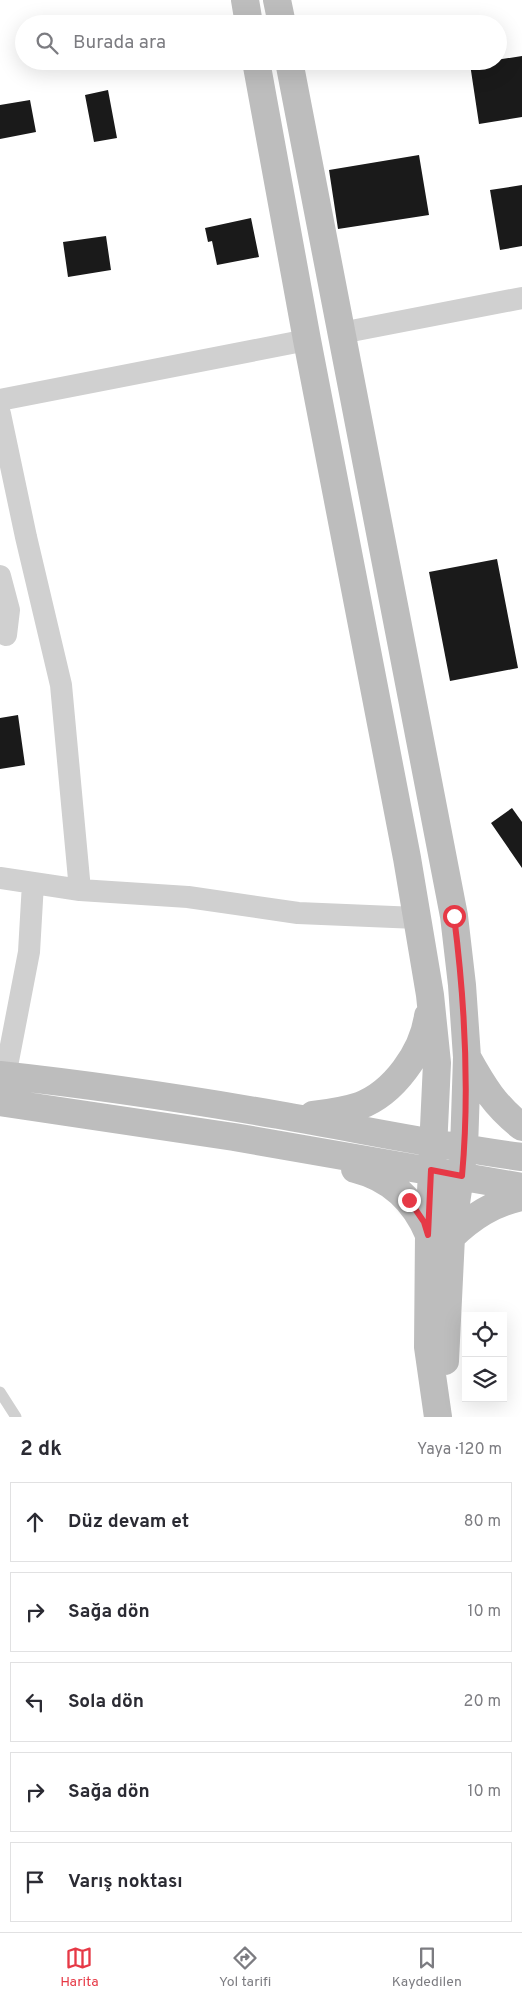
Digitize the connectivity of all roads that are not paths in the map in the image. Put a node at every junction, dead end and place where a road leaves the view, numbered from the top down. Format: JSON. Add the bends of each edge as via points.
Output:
{"nodes":[{"id":1,"x":245,"y":0,"type":"edge"},
{"id":2,"x":277,"y":0,"type":"edge"},
{"id":3,"x":248,"y":15,"type":"edge"},
{"id":4,"x":280,"y":15,"type":"edge"},
{"id":5,"x":258,"y":70,"type":"edge"},
{"id":6,"x":291,"y":70,"type":"edge"},
{"id":7,"x":522,"y":298,"type":"edge"},
{"id":8,"x":341,"y":333,"type":"junction"},
{"id":9,"x":307,"y":340,"type":"junction"},
{"id":10,"x":0,"y":400,"type":"edge"},
{"id":11,"x":0,"y":414,"type":"edge"},
{"id":12,"x":0,"y":576,"type":"edge"},
{"id":13,"x":6,"y":635,"type":"dead end"},
{"id":14,"x":0,"y":878,"type":"edge"},
{"id":15,"x":33,"y":883,"type":"junction"},
{"id":16,"x":80,"y":890,"type":"junction"},
{"id":17,"x":417,"y":918,"type":"junction"},
{"id":18,"x":430,"y":995,"type":"junction"},
{"id":19,"x":467,"y":1057,"type":"junction"},
{"id":20,"x":3,"y":1075,"type":"edge"},
{"id":21,"x":0,"y":1102,"type":"edge"},
{"id":22,"x":281,"y":1115,"type":"junction"},
{"id":23,"x":522,"y":1127,"type":"edge"},
{"id":24,"x":234,"y":1137,"type":"junction"},
{"id":25,"x":434,"y":1144,"type":"junction"},
{"id":26,"x":522,"y":1157,"type":"edge"},
{"id":27,"x":463,"y":1162,"type":"junction"},
{"id":28,"x":431,"y":1170,"type":"junction"},
{"id":29,"x":522,"y":1187,"type":"edge"},
{"id":30,"x":522,"y":1197,"type":"edge"},
{"id":31,"x":440,"y":1236,"type":"junction"},
{"id":32,"x":0,"y":1392,"type":"edge"},
{"id":33,"x":438,"y":1416,"type":"edge"},
{"id":34,"x":16,"y":1417,"type":"edge"}],
"edges":[{"from":1,"to":3,"type":"street"},
{"from":2,"to":4,"type":"street"},
{"from":5,"to":9,"type":"street"},
{"from":6,"to":8,"type":"street"},
{"from":7,"to":8,"type":"street"},
{"from":8,"to":19,"type":"street","via":[[454,916]]},
{"from":9,"to":10,"type":"street"},
{"from":9,"to":17,"type":"street"},
{"from":11,"to":16,"type":"street","via":[[61,685]]},
{"from":12,"to":13,"type":"street","via":[[9,610]]},
{"from":14,"to":15,"type":"street"},
{"from":15,"to":16,"type":"street"},
{"from":15,"to":20,"type":"street","via":[[29,952]]},
{"from":16,"to":17,"type":"street","via":[[188,897],[298,913]]},
{"from":17,"to":18,"type":"street"},
{"from":18,"to":22,"type":"street","via":[[427,1022],[418,1048],[404,1071],[384,1091],[361,1105],[336,1112],[310,1116]]},
{"from":18,"to":25,"type":"street","via":[[437,1063]]},
{"from":19,"to":23,"type":"street","via":[[490,1096]]},
{"from":19,"to":27,"type":"street"},
{"from":20,"to":21,"type":"street"},
{"from":20,"to":22,"type":"street"},
{"from":21,"to":24,"type":"street"},
{"from":22,"to":25,"type":"street"},
{"from":24,"to":28,"type":"street"},
{"from":24,"to":31,"type":"street","via":[[247,1146],[377,1176],[409,1200],[424,1222]]},
{"from":25,"to":27,"type":"street"},
{"from":25,"to":28,"type":"street"},
{"from":26,"to":27,"type":"street"},
{"from":27,"to":28,"type":"street"},
{"from":27,"to":29,"type":"street"},
{"from":27,"to":31,"type":"street"},
{"from":28,"to":31,"type":"street"},
{"from":30,"to":31,"type":"street","via":[[488,1208]]},
{"from":31,"to":33,"type":"street","via":[[446,1351]]},
{"from":32,"to":34,"type":"lane"}]}
